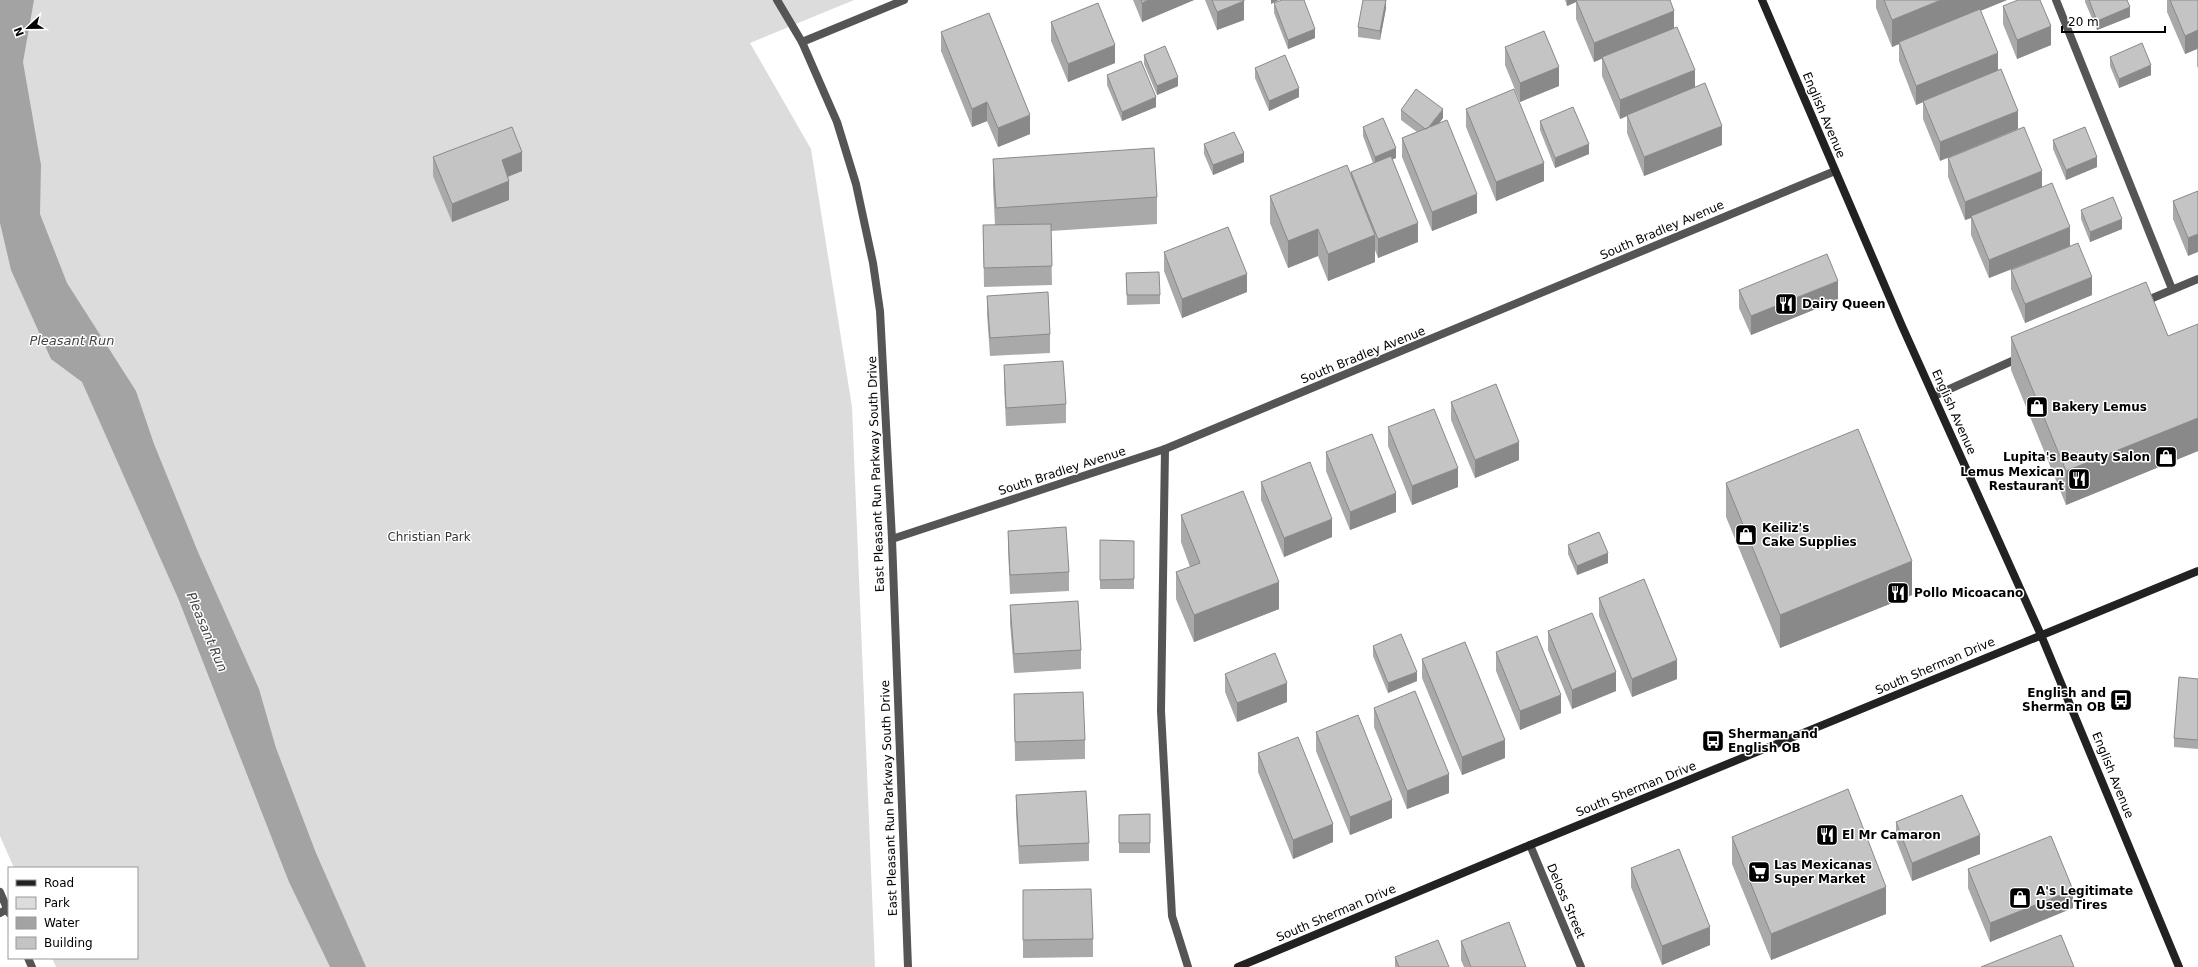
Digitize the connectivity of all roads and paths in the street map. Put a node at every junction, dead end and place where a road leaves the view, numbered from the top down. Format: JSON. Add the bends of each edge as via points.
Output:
{"nodes":[{"id":1,"x":777,"y":0,"type":"edge"},
{"id":2,"x":904,"y":0,"type":"edge"},
{"id":3,"x":1762,"y":0,"type":"edge"},
{"id":4,"x":2056,"y":0,"type":"edge"},
{"id":5,"x":802,"y":42,"type":"junction"},
{"id":6,"x":1835,"y":172,"type":"junction"},
{"id":7,"x":2198,"y":279,"type":"edge"},
{"id":8,"x":2172,"y":289,"type":"junction"},
{"id":9,"x":2136,"y":306,"type":"edge"},
{"id":10,"x":2028,"y":354,"type":"edge"},
{"id":11,"x":1934,"y":396,"type":"junction"},
{"id":12,"x":1165,"y":449,"type":"junction"},
{"id":13,"x":892,"y":539,"type":"junction"},
{"id":14,"x":2198,"y":572,"type":"edge"},
{"id":15,"x":2041,"y":635,"type":"junction"},
{"id":16,"x":1530,"y":845,"type":"junction"},
{"id":17,"x":0,"y":892,"type":"edge"},
{"id":18,"x":5,"y":912,"type":"edge"},
{"id":19,"x":908,"y":967,"type":"edge"},
{"id":20,"x":1188,"y":967,"type":"edge"},
{"id":21,"x":1238,"y":967,"type":"edge"},
{"id":22,"x":1581,"y":967,"type":"edge"},
{"id":23,"x":2179,"y":967,"type":"edge"}],
"edges":[{"from":1,"to":5,"type":"street","name":"East Pleasant Run Parkway South Drive"},
{"from":2,"to":5,"type":"street"},
{"from":3,"to":6,"type":"main road","name":"English Avenue"},
{"from":4,"to":8,"type":"street"},
{"from":5,"to":13,"type":"street","name":"East Pleasant Run Parkway South Drive","via":[[837,122],[856,184],[873,263],[882,327]]},
{"from":6,"to":11,"type":"main road","name":"English Avenue"},
{"from":6,"to":12,"type":"street","name":"South Bradley Avenue"},
{"from":7,"to":8,"type":"street"},
{"from":8,"to":9,"type":"street"},
{"from":10,"to":11,"type":"street"},
{"from":11,"to":15,"type":"main road","name":"English Avenue"},
{"from":12,"to":13,"type":"street","name":"South Bradley Avenue"},
{"from":12,"to":20,"type":"street","via":[[1161,711],[1172,916]]},
{"from":13,"to":19,"type":"street","name":"East Pleasant Run Parkway South Drive"},
{"from":14,"to":15,"type":"main road","name":"South Sherman Drive"},
{"from":15,"to":16,"type":"main road","name":"South Sherman Drive"},
{"from":15,"to":23,"type":"main road","name":"English Avenue"},
{"from":16,"to":21,"type":"main road","name":"South Sherman Drive"},
{"from":16,"to":22,"type":"street","name":"Deloss Street"},
{"from":17,"to":18,"type":"street"}]}
